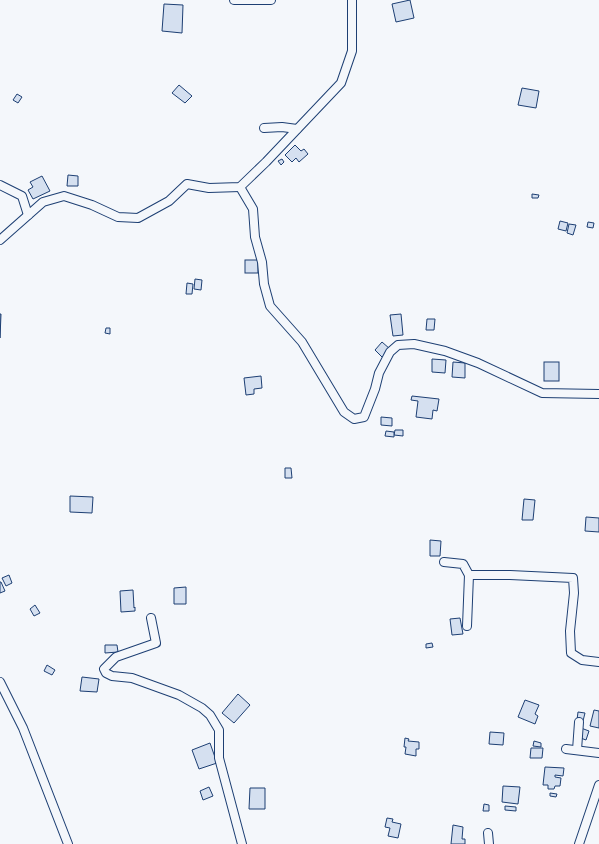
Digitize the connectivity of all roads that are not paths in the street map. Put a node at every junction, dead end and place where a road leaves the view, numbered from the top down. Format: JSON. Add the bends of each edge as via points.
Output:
{"nodes":[{"id":1,"x":234,"y":0,"type":"edge"},
{"id":2,"x":271,"y":0,"type":"edge"},
{"id":3,"x":352,"y":0,"type":"edge"},
{"id":4,"x":264,"y":128,"type":"dead end"},
{"id":5,"x":297,"y":129,"type":"junction"},
{"id":6,"x":0,"y":184,"type":"edge"},
{"id":7,"x":240,"y":186,"type":"junction"},
{"id":8,"x":28,"y":215,"type":"junction"},
{"id":9,"x":0,"y":240,"type":"edge"},
{"id":10,"x":599,"y":394,"type":"edge"},
{"id":11,"x":444,"y":562,"type":"dead end"},
{"id":12,"x":469,"y":575,"type":"junction"},
{"id":13,"x":151,"y":618,"type":"dead end"},
{"id":14,"x":468,"y":626,"type":"dead end"},
{"id":15,"x":599,"y":662,"type":"edge"},
{"id":16,"x":0,"y":682,"type":"edge"},
{"id":17,"x":579,"y":722,"type":"dead end"},
{"id":18,"x":566,"y":749,"type":"dead end"},
{"id":19,"x":577,"y":750,"type":"junction"},
{"id":20,"x":599,"y":753,"type":"edge"},
{"id":21,"x":599,"y":785,"type":"edge"},
{"id":22,"x":488,"y":833,"type":"dead end"},
{"id":23,"x":68,"y":844,"type":"edge"},
{"id":24,"x":242,"y":844,"type":"edge"},
{"id":25,"x":489,"y":844,"type":"edge"},
{"id":26,"x":579,"y":844,"type":"edge"}],
"edges":[{"from":1,"to":2,"type":"street"},
{"from":3,"to":5,"type":"street","via":[[352,50],[341,83]]},
{"from":4,"to":5,"type":"street"},
{"from":5,"to":7,"type":"street"},
{"from":6,"to":8,"type":"street","via":[[22,196]]},
{"from":7,"to":8,"type":"street","via":[[209,188],[187,184],[169,201],[138,218],[118,217],[64,196],[43,202]]},
{"from":7,"to":10,"type":"street","via":[[253,209],[255,237],[270,306],[302,342],[344,412],[354,419],[364,417],[380,373],[390,352],[398,345],[414,344],[445,352],[478,363],[542,393]]},
{"from":8,"to":9,"type":"street"},
{"from":11,"to":12,"type":"street","via":[[463,564]]},
{"from":12,"to":14,"type":"street"},
{"from":12,"to":15,"type":"street","via":[[574,578],[571,653],[582,660]]},
{"from":13,"to":24,"type":"street","via":[[156,643],[116,657],[104,669],[112,676],[132,678],[178,695],[210,715],[219,730],[219,758]]},
{"from":16,"to":23,"type":"street","via":[[23,728]]},
{"from":17,"to":19,"type":"street"},
{"from":18,"to":19,"type":"street"},
{"from":19,"to":20,"type":"street"},
{"from":21,"to":26,"type":"street"},
{"from":22,"to":25,"type":"street"}]}
